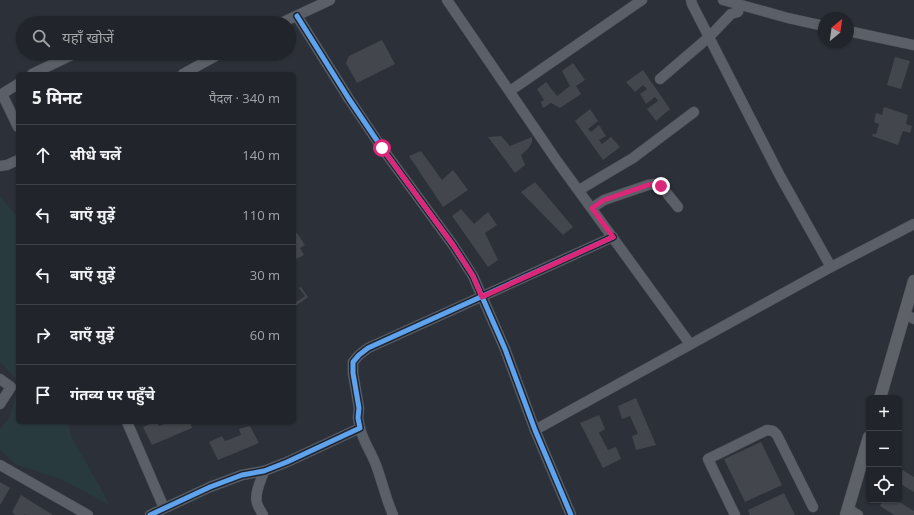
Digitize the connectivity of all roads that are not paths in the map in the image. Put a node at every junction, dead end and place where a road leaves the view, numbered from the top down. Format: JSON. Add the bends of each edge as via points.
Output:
{"nodes":[{"id":1,"x":330,"y":0,"type":"edge"},
{"id":2,"x":447,"y":0,"type":"edge"},
{"id":3,"x":642,"y":0,"type":"edge"},
{"id":4,"x":691,"y":0,"type":"edge"},
{"id":5,"x":723,"y":0,"type":"edge"},
{"id":6,"x":740,"y":5,"type":"junction"},
{"id":7,"x":297,"y":16,"type":"joint"},
{"id":8,"x":818,"y":25,"type":"edge"},
{"id":9,"x":854,"y":32,"type":"edge"},
{"id":10,"x":709,"y":38,"type":"junction"},
{"id":11,"x":914,"y":45,"type":"edge"},
{"id":12,"x":61,"y":60,"type":"edge"},
{"id":13,"x":208,"y":60,"type":"edge"},
{"id":14,"x":36,"y":72,"type":"edge"},
{"id":15,"x":187,"y":72,"type":"edge"},
{"id":16,"x":660,"y":79,"type":"dead end"},
{"id":17,"x":16,"y":85,"type":"edge"},
{"id":18,"x":510,"y":92,"type":"junction"},
{"id":19,"x":694,"y":112,"type":"dead end"},
{"id":20,"x":16,"y":123,"type":"edge"},
{"id":21,"x":16,"y":161,"type":"edge"},
{"id":22,"x":0,"y":166,"type":"edge"},
{"id":23,"x":579,"y":190,"type":"junction"},
{"id":24,"x":678,"y":207,"type":"dead end"},
{"id":25,"x":592,"y":208,"type":"junction"},
{"id":26,"x":914,"y":224,"type":"edge"},
{"id":27,"x":613,"y":237,"type":"junction"},
{"id":28,"x":831,"y":267,"type":"junction"},
{"id":29,"x":914,"y":281,"type":"edge"},
{"id":30,"x":482,"y":297,"type":"junction"},
{"id":31,"x":909,"y":316,"type":"edge"},
{"id":32,"x":690,"y":344,"type":"junction"},
{"id":33,"x":0,"y":379,"type":"edge"},
{"id":34,"x":881,"y":395,"type":"edge"},
{"id":35,"x":0,"y":404,"type":"edge"},
{"id":36,"x":128,"y":424,"type":"edge"},
{"id":37,"x":360,"y":428,"type":"junction"},
{"id":38,"x":535,"y":430,"type":"junction"},
{"id":39,"x":866,"y":450,"type":"edge"},
{"id":40,"x":0,"y":465,"type":"edge"},
{"id":41,"x":264,"y":471,"type":"junction"},
{"id":42,"x":812,"y":507,"type":"dead end"},
{"id":43,"x":164,"y":508,"type":"junction"},
{"id":44,"x":851,"y":513,"type":"edge"},
{"id":45,"x":88,"y":515,"type":"edge"},
{"id":46,"x":150,"y":515,"type":"edge"},
{"id":47,"x":263,"y":515,"type":"edge"},
{"id":48,"x":393,"y":515,"type":"edge"},
{"id":49,"x":571,"y":515,"type":"edge"},
{"id":50,"x":735,"y":515,"type":"edge"}],
"edges":[{"from":1,"to":7,"type":"street"},
{"from":2,"to":18,"type":"street"},
{"from":3,"to":18,"type":"street"},
{"from":4,"to":10,"type":"street"},
{"from":5,"to":6,"type":"street"},
{"from":6,"to":8,"type":"street"},
{"from":6,"to":10,"type":"street","via":[[738,12],[731,14]]},
{"from":7,"to":30,"type":"street","via":[[382,148],[453,245],[473,276]]},
{"from":9,"to":11,"type":"street"},
{"from":10,"to":16,"type":"street"},
{"from":10,"to":28,"type":"street","via":[[780,176]]},
{"from":12,"to":14,"type":"street"},
{"from":13,"to":15,"type":"street"},
{"from":17,"to":20,"type":"street","via":[[2,94]]},
{"from":18,"to":23,"type":"street"},
{"from":19,"to":23,"type":"street","via":[[632,158]]},
{"from":21,"to":22,"type":"street"},
{"from":23,"to":25,"type":"street"},
{"from":24,"to":25,"type":"street","via":[[661,186],[655,184],[604,200]]},
{"from":25,"to":27,"type":"street"},
{"from":26,"to":28,"type":"street"},
{"from":27,"to":30,"type":"street"},
{"from":27,"to":32,"type":"street"},
{"from":28,"to":32,"type":"street"},
{"from":29,"to":31,"type":"main road"},
{"from":30,"to":37,"type":"street","via":[[368,348],[359,355],[353,362],[353,373]]},
{"from":30,"to":38,"type":"street","via":[[505,349]]},
{"from":31,"to":34,"type":"main road"},
{"from":32,"to":38,"type":"street"},
{"from":33,"to":35,"type":"street","via":[[12,387]]},
{"from":36,"to":43,"type":"street"},
{"from":37,"to":41,"type":"street"},
{"from":37,"to":48,"type":"street","via":[[376,464]]},
{"from":38,"to":49,"type":"street"},
{"from":39,"to":44,"type":"main road"},
{"from":40,"to":45,"type":"street"},
{"from":41,"to":43,"type":"street","via":[[229,479]]},
{"from":41,"to":47,"type":"street","via":[[256,495]]},
{"from":42,"to":50,"type":"street","via":[[777,434],[767,430],[708,459]]},
{"from":43,"to":46,"type":"street"}]}
